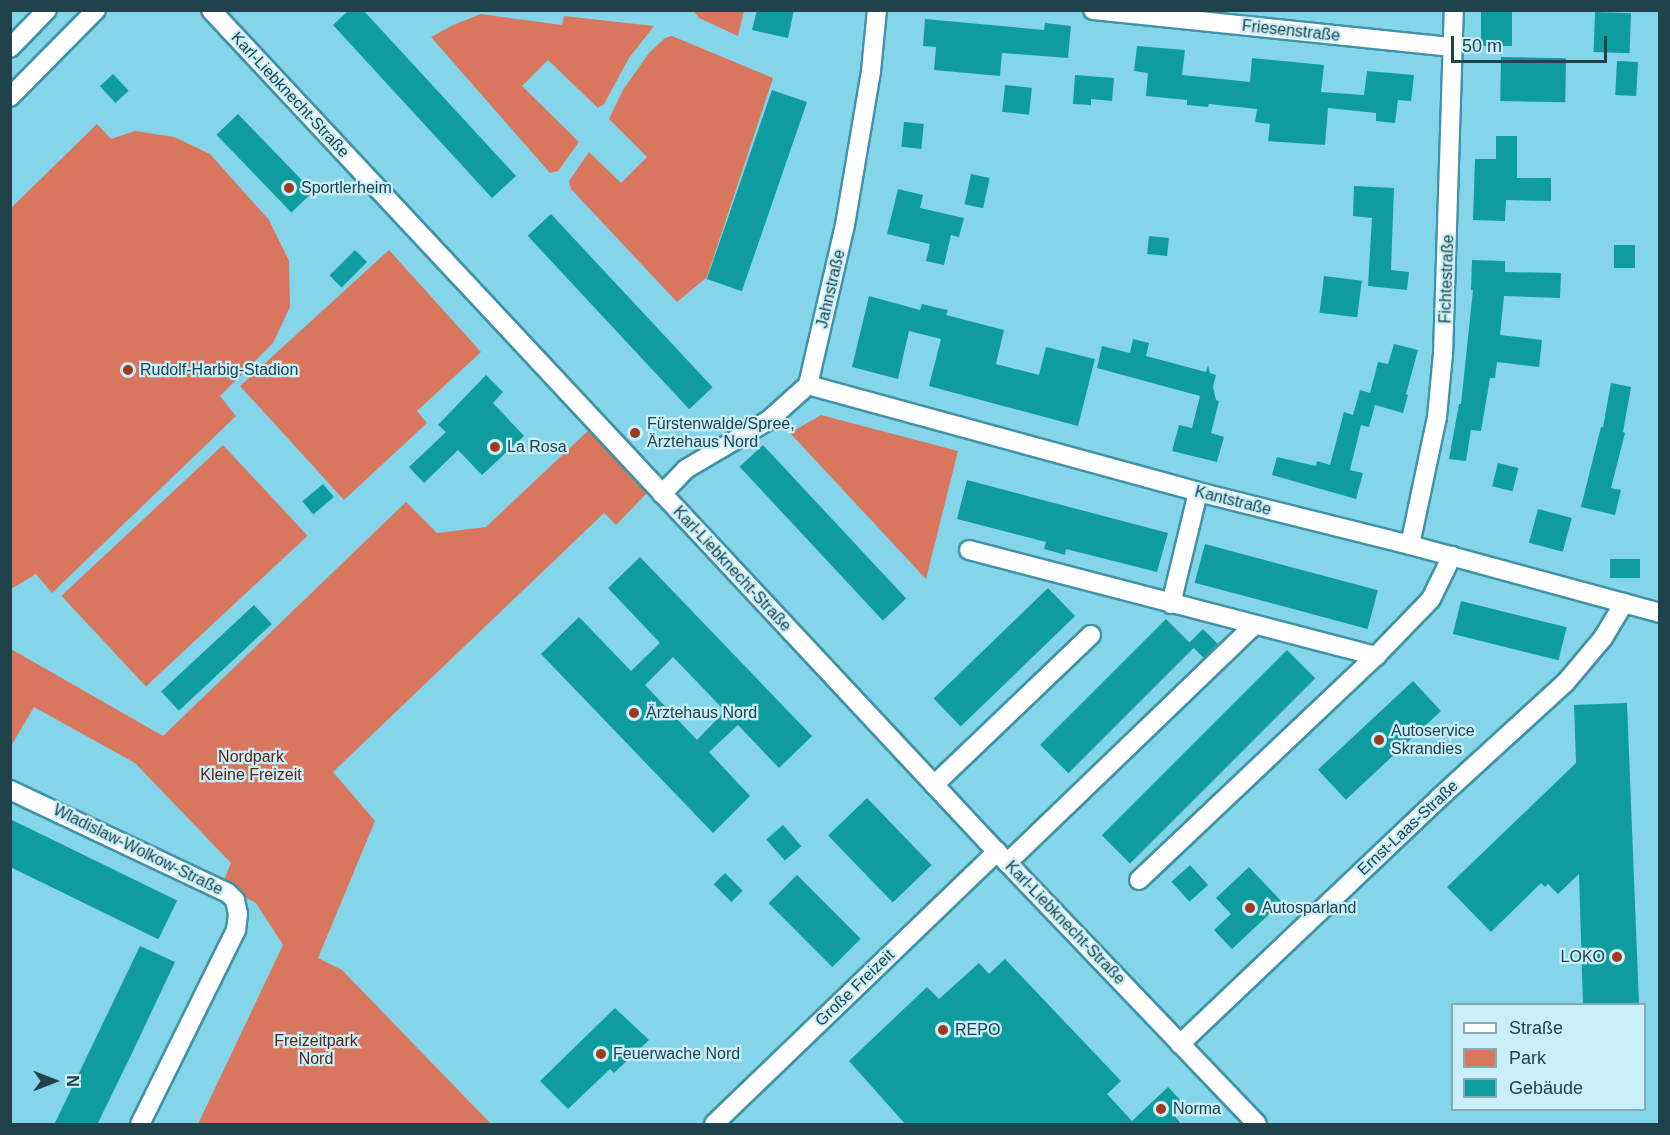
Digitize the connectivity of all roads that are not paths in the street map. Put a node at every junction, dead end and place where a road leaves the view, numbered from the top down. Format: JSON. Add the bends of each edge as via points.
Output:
{"nodes":[{"id":1,"x":47,"y":10,"type":"edge"},
{"id":2,"x":96,"y":10,"type":"edge"},
{"id":3,"x":211,"y":10,"type":"edge"},
{"id":4,"x":878,"y":10,"type":"edge"},
{"id":5,"x":1093,"y":10,"type":"edge"},
{"id":6,"x":1454,"y":10,"type":"edge"},
{"id":7,"x":1453,"y":47,"type":"junction"},
{"id":8,"x":10,"y":48,"type":"edge"},
{"id":9,"x":10,"y":97,"type":"edge"},
{"id":10,"x":808,"y":385,"type":"junction"},
{"id":11,"x":1198,"y":492,"type":"junction"},
{"id":12,"x":662,"y":494,"type":"junction"},
{"id":13,"x":1410,"y":545,"type":"junction"},
{"id":14,"x":969,"y":550,"type":"dead end"},
{"id":15,"x":1452,"y":556,"type":"junction"},
{"id":16,"x":1624,"y":603,"type":"junction"},
{"id":17,"x":1171,"y":604,"type":"junction"},
{"id":18,"x":1659,"y":613,"type":"edge"},
{"id":19,"x":1254,"y":625,"type":"junction"},
{"id":20,"x":1091,"y":635,"type":"dead end"},
{"id":21,"x":1376,"y":656,"type":"junction"},
{"id":22,"x":934,"y":785,"type":"junction"},
{"id":23,"x":10,"y":790,"type":"edge"},
{"id":24,"x":1002,"y":858,"type":"junction"},
{"id":25,"x":1139,"y":880,"type":"dead end"},
{"id":26,"x":1180,"y":1044,"type":"junction"},
{"id":27,"x":140,"y":1125,"type":"edge"},
{"id":28,"x":714,"y":1125,"type":"edge"},
{"id":29,"x":1257,"y":1125,"type":"edge"}],
"edges":[{"from":1,"to":8,"type":"street"},
{"from":2,"to":9,"type":"street"},
{"from":3,"to":12,"type":"street","name":"Karl-Liebknecht-Straße"},
{"from":4,"to":10,"type":"street","name":"Jahnstraße","via":[[845,225]]},
{"from":5,"to":7,"type":"street","name":"Friesenstraße"},
{"from":6,"to":7,"type":"street","name":"Fichtestraße"},
{"from":7,"to":13,"type":"street","name":"Fichtestraße","via":[[1443,354],[1437,417]]},
{"from":10,"to":11,"type":"street","name":"Kantstraße"},
{"from":10,"to":12,"type":"street","via":[[770,420],[686,469]]},
{"from":11,"to":13,"type":"street","name":"Kantstraße"},
{"from":11,"to":17,"type":"street"},
{"from":12,"to":22,"type":"street","name":"Karl-Liebknecht-Straße"},
{"from":13,"to":15,"type":"street","name":"Kantstraße"},
{"from":14,"to":17,"type":"street"},
{"from":15,"to":16,"type":"street","name":"Kantstraße"},
{"from":15,"to":21,"type":"street","via":[[1431,599]]},
{"from":16,"to":18,"type":"street","name":"Kantstraße"},
{"from":16,"to":26,"type":"street","name":"Ernst-Laas-Straße","via":[[1603,638],[1566,682]]},
{"from":17,"to":19,"type":"street"},
{"from":19,"to":21,"type":"street"},
{"from":19,"to":24,"type":"street"},
{"from":20,"to":22,"type":"street"},
{"from":21,"to":25,"type":"street"},
{"from":22,"to":24,"type":"street","name":"Karl-Liebknecht-Straße"},
{"from":23,"to":27,"type":"street","name":"Wladislaw-Wolkow-Straße","via":[[228,892],[235,900],[236,930]]},
{"from":24,"to":26,"type":"street","name":"Karl-Liebknecht-Straße"},
{"from":24,"to":28,"type":"street","name":"Große Freizeit"},
{"from":26,"to":29,"type":"street","name":"Karl-Liebknecht-Straße"}]}
